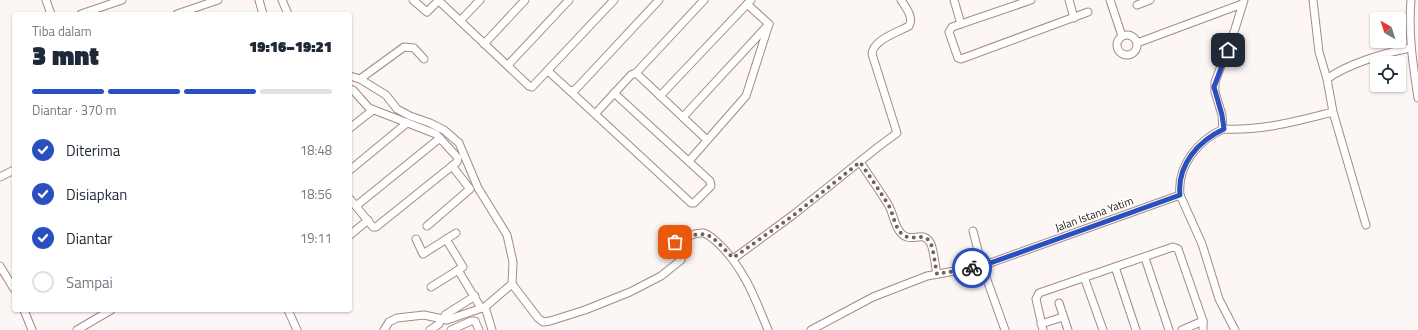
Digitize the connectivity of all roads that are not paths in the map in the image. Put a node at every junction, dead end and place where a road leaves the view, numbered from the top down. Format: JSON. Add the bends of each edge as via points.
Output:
{"nodes":[{"id":1,"x":46,"y":0,"type":"edge"},
{"id":2,"x":122,"y":0,"type":"edge"},
{"id":3,"x":218,"y":0,"type":"edge"},
{"id":4,"x":258,"y":0,"type":"edge"},
{"id":5,"x":282,"y":0,"type":"edge"},
{"id":6,"x":413,"y":0,"type":"edge"},
{"id":7,"x":439,"y":0,"type":"edge"},
{"id":8,"x":480,"y":0,"type":"edge"},
{"id":9,"x":525,"y":0,"type":"edge"},
{"id":10,"x":569,"y":0,"type":"edge"},
{"id":11,"x":614,"y":0,"type":"edge"},
{"id":12,"x":659,"y":0,"type":"edge"},
{"id":13,"x":704,"y":0,"type":"edge"},
{"id":14,"x":901,"y":0,"type":"edge"},
{"id":15,"x":954,"y":0,"type":"edge"},
{"id":16,"x":1030,"y":0,"type":"edge"},
{"id":17,"x":1069,"y":0,"type":"edge"},
{"id":18,"x":1110,"y":0,"type":"edge"},
{"id":19,"x":1150,"y":0,"type":"edge"},
{"id":20,"x":1313,"y":0,"type":"edge"},
{"id":21,"x":1411,"y":0,"type":"edge"},
{"id":22,"x":749,"y":2,"type":"edge"},
{"id":23,"x":1243,"y":2,"type":"edge"},
{"id":24,"x":1137,"y":6,"type":"dead end"},
{"id":25,"x":50,"y":12,"type":"edge"},
{"id":26,"x":87,"y":12,"type":"edge"},
{"id":27,"x":183,"y":12,"type":"edge"},
{"id":28,"x":262,"y":12,"type":"edge"},
{"id":29,"x":287,"y":12,"type":"edge"},
{"id":30,"x":1088,"y":12,"type":"dead end"},
{"id":31,"x":1074,"y":18,"type":"junction"},
{"id":32,"x":460,"y":21,"type":"junction"},
{"id":33,"x":769,"y":24,"type":"junction"},
{"id":34,"x":961,"y":24,"type":"junction"},
{"id":35,"x":1122,"y":36,"type":"junction"},
{"id":36,"x":1137,"y":43,"type":"junction"},
{"id":37,"x":484,"y":44,"type":"junction"},
{"id":38,"x":1411,"y":48,"type":"junction"},
{"id":39,"x":424,"y":59,"type":"dead end"},
{"id":40,"x":508,"y":66,"type":"junction"},
{"id":41,"x":548,"y":71,"type":"junction"},
{"id":42,"x":636,"y":73,"type":"junction"},
{"id":43,"x":352,"y":77,"type":"edge"},
{"id":44,"x":1327,"y":78,"type":"junction"},
{"id":45,"x":360,"y":79,"type":"junction"},
{"id":46,"x":352,"y":90,"type":"edge"},
{"id":47,"x":570,"y":91,"type":"junction"},
{"id":48,"x":614,"y":93,"type":"junction"},
{"id":49,"x":660,"y":96,"type":"junction"},
{"id":50,"x":1418,"y":98,"type":"edge"},
{"id":51,"x":373,"y":110,"type":"junction"},
{"id":52,"x":1333,"y":112,"type":"junction"},
{"id":53,"x":596,"y":114,"type":"junction"},
{"id":54,"x":683,"y":117,"type":"junction"},
{"id":55,"x":407,"y":123,"type":"junction"},
{"id":56,"x":352,"y":126,"type":"edge"},
{"id":57,"x":1224,"y":129,"type":"junction"},
{"id":58,"x":440,"y":138,"type":"junction"},
{"id":59,"x":707,"y":140,"type":"junction"},
{"id":60,"x":689,"y":161,"type":"junction"},
{"id":61,"x":860,"y":162,"type":"junction"},
{"id":62,"x":452,"y":166,"type":"junction"},
{"id":63,"x":352,"y":168,"type":"edge"},
{"id":64,"x":12,"y":171,"type":"edge"},
{"id":65,"x":0,"y":177,"type":"edge"},
{"id":66,"x":1180,"y":195,"type":"junction"},
{"id":67,"x":352,"y":201,"type":"edge"},
{"id":68,"x":356,"y":206,"type":"junction"},
{"id":69,"x":368,"y":220,"type":"junction"},
{"id":70,"x":1366,"y":225,"type":"dead end"},
{"id":71,"x":427,"y":226,"type":"dead end"},
{"id":72,"x":973,"y":231,"type":"dead end"},
{"id":73,"x":352,"y":233,"type":"edge"},
{"id":74,"x":456,"y":233,"type":"dead end"},
{"id":75,"x":416,"y":239,"type":"dead end"},
{"id":76,"x":446,"y":240,"type":"junction"},
{"id":77,"x":733,"y":258,"type":"junction"},
{"id":78,"x":1145,"y":258,"type":"junction"},
{"id":79,"x":0,"y":266,"type":"edge"},
{"id":80,"x":982,"y":266,"type":"junction"},
{"id":81,"x":1115,"y":267,"type":"junction"},
{"id":82,"x":458,"y":270,"type":"junction"},
{"id":83,"x":937,"y":274,"type":"junction"},
{"id":84,"x":1084,"y":277,"type":"junction"},
{"id":85,"x":512,"y":284,"type":"junction"},
{"id":86,"x":12,"y":286,"type":"edge"},
{"id":87,"x":431,"y":287,"type":"dead end"},
{"id":88,"x":475,"y":296,"type":"junction"},
{"id":89,"x":1059,"y":303,"type":"dead end"},
{"id":90,"x":483,"y":307,"type":"junction"},
{"id":91,"x":25,"y":312,"type":"edge"},
{"id":92,"x":108,"y":312,"type":"edge"},
{"id":93,"x":289,"y":312,"type":"edge"},
{"id":94,"x":443,"y":317,"type":"junction"},
{"id":95,"x":1063,"y":317,"type":"junction"},
{"id":96,"x":1203,"y":321,"type":"junction"},
{"id":97,"x":1042,"y":327,"type":"edge"},
{"id":98,"x":435,"y":329,"type":"edge"},
{"id":99,"x":32,"y":330,"type":"edge"},
{"id":100,"x":77,"y":330,"type":"edge"},
{"id":101,"x":298,"y":330,"type":"edge"},
{"id":102,"x":384,"y":330,"type":"edge"},
{"id":103,"x":451,"y":330,"type":"edge"},
{"id":104,"x":479,"y":330,"type":"edge"},
{"id":105,"x":492,"y":330,"type":"edge"},
{"id":106,"x":768,"y":330,"type":"edge"},
{"id":107,"x":811,"y":330,"type":"edge"},
{"id":108,"x":1005,"y":330,"type":"edge"},
{"id":109,"x":1068,"y":330,"type":"edge"},
{"id":110,"x":1102,"y":330,"type":"edge"},
{"id":111,"x":1136,"y":330,"type":"edge"},
{"id":112,"x":1169,"y":330,"type":"edge"},
{"id":113,"x":1182,"y":330,"type":"edge"},
{"id":114,"x":1203,"y":330,"type":"edge"},
{"id":115,"x":1235,"y":330,"type":"edge"}],
"edges":[{"from":1,"to":25,"type":"street"},
{"from":2,"to":26,"type":"street"},
{"from":3,"to":27,"type":"street"},
{"from":4,"to":28,"type":"street"},
{"from":5,"to":29,"type":"street"},
{"from":6,"to":7,"type":"street","via":[[427,12]]},
{"from":7,"to":32,"type":"street"},
{"from":8,"to":32,"type":"street"},
{"from":9,"to":37,"type":"street"},
{"from":10,"to":40,"type":"street"},
{"from":11,"to":41,"type":"street"},
{"from":12,"to":47,"type":"street","via":[[575,90]]},
{"from":13,"to":42,"type":"street"},
{"from":14,"to":61,"type":"street","via":[[910,16],[909,26],[876,44],[872,49],[897,133]]},
{"from":15,"to":34,"type":"street"},
{"from":16,"to":34,"type":"street"},
{"from":17,"to":31,"type":"street"},
{"from":18,"to":35,"type":"street"},
{"from":19,"to":24,"type":"street"},
{"from":20,"to":44,"type":"street","via":[[1319,52]]},
{"from":21,"to":38,"type":"street"},
{"from":22,"to":33,"type":"street"},
{"from":22,"to":49,"type":"street"},
{"from":23,"to":36,"type":"street"},
{"from":23,"to":57,"type":"street","via":[[1215,82]]},
{"from":30,"to":31,"type":"street"},
{"from":31,"to":34,"type":"street","via":[[961,59],[957,56],[949,32],[952,27]]},
{"from":32,"to":37,"type":"street"},
{"from":33,"to":54,"type":"street"},
{"from":33,"to":59,"type":"street","via":[[749,91]]},
{"from":35,"to":36,"type":"street","via":[[1129,35],[1136,39]]},
{"from":35,"to":36,"type":"street","via":[[1117,43],[1119,50],[1126,55],[1136,50]]},
{"from":37,"to":40,"type":"street"},
{"from":38,"to":44,"type":"street","via":[[1376,56]]},
{"from":38,"to":50,"type":"street"},
{"from":39,"to":45,"type":"street","via":[[414,48],[404,47]]},
{"from":40,"to":41,"type":"street","via":[[532,87]]},
{"from":41,"to":47,"type":"street"},
{"from":42,"to":48,"type":"street"},
{"from":42,"to":49,"type":"street"},
{"from":43,"to":45,"type":"street"},
{"from":44,"to":52,"type":"street"},
{"from":45,"to":85,"type":"street","via":[[386,95],[397,108],[444,130],[459,143],[478,188],[507,235],[513,262]]},
{"from":46,"to":51,"type":"street"},
{"from":47,"to":53,"type":"street"},
{"from":48,"to":53,"type":"street"},
{"from":48,"to":60,"type":"street"},
{"from":49,"to":54,"type":"street"},
{"from":51,"to":55,"type":"street"},
{"from":51,"to":56,"type":"street"},
{"from":52,"to":57,"type":"street","via":[[1276,126],[1250,130]]},
{"from":52,"to":70,"type":"street"},
{"from":53,"to":60,"type":"street","via":[[691,203],[694,203],[712,184]]},
{"from":54,"to":59,"type":"street"},
{"from":55,"to":58,"type":"street"},
{"from":55,"to":63,"type":"street"},
{"from":57,"to":66,"type":"street","via":[[1200,145],[1184,166],[1179,183]]},
{"from":58,"to":62,"type":"street","via":[[458,158]]},
{"from":58,"to":68,"type":"street"},
{"from":59,"to":60,"type":"street"},
{"from":61,"to":77,"type":"street","via":[[794,215]]},
{"from":61,"to":83,"type":"street","via":[[890,208],[904,237],[910,239],[919,236],[930,243]]},
{"from":62,"to":69,"type":"street","via":[[376,227]]},
{"from":62,"to":71,"type":"street","via":[[470,189]]},
{"from":64,"to":65,"type":"street"},
{"from":66,"to":80,"type":"street","name":"Jalan Istana Yatim"},
{"from":66,"to":115,"type":"street","via":[[1202,244],[1219,299]]},
{"from":67,"to":68,"type":"street"},
{"from":68,"to":69,"type":"street"},
{"from":69,"to":73,"type":"street"},
{"from":72,"to":80,"type":"street"},
{"from":74,"to":76,"type":"street"},
{"from":75,"to":76,"type":"street","via":[[423,254]]},
{"from":76,"to":82,"type":"street","via":[[462,267]]},
{"from":77,"to":85,"type":"street","via":[[710,236],[702,233],[690,236],[674,244],[681,260],[661,276],[585,310],[543,322]]},
{"from":77,"to":106,"type":"street","via":[[746,278]]},
{"from":78,"to":81,"type":"street"},
{"from":78,"to":96,"type":"street","via":[[1173,247],[1178,249]]},
{"from":78,"to":112,"type":"street"},
{"from":79,"to":86,"type":"street"},
{"from":80,"to":83,"type":"street","name":"Jalan Istana Yatim"},
{"from":80,"to":108,"type":"street"},
{"from":81,"to":84,"type":"street"},
{"from":81,"to":111,"type":"street"},
{"from":82,"to":87,"type":"street"},
{"from":82,"to":88,"type":"street"},
{"from":83,"to":107,"type":"street","name":"Jalan Istana Yatim","via":[[874,297]]},
{"from":84,"to":97,"type":"street","via":[[1037,295]]},
{"from":84,"to":110,"type":"street"},
{"from":85,"to":90,"type":"street"},
{"from":88,"to":90,"type":"street"},
{"from":88,"to":94,"type":"street"},
{"from":89,"to":95,"type":"street"},
{"from":90,"to":94,"type":"street","via":[[447,320]]},
{"from":90,"to":105,"type":"street"},
{"from":91,"to":99,"type":"street"},
{"from":92,"to":100,"type":"street"},
{"from":93,"to":101,"type":"street"},
{"from":94,"to":98,"type":"street"},
{"from":94,"to":102,"type":"street","via":[[424,315],[397,318],[389,322]]},
{"from":95,"to":97,"type":"street"},
{"from":95,"to":109,"type":"street"},
{"from":96,"to":113,"type":"street"},
{"from":96,"to":114,"type":"street"},
{"from":103,"to":104,"type":"street","via":[[475,321]]}]}
